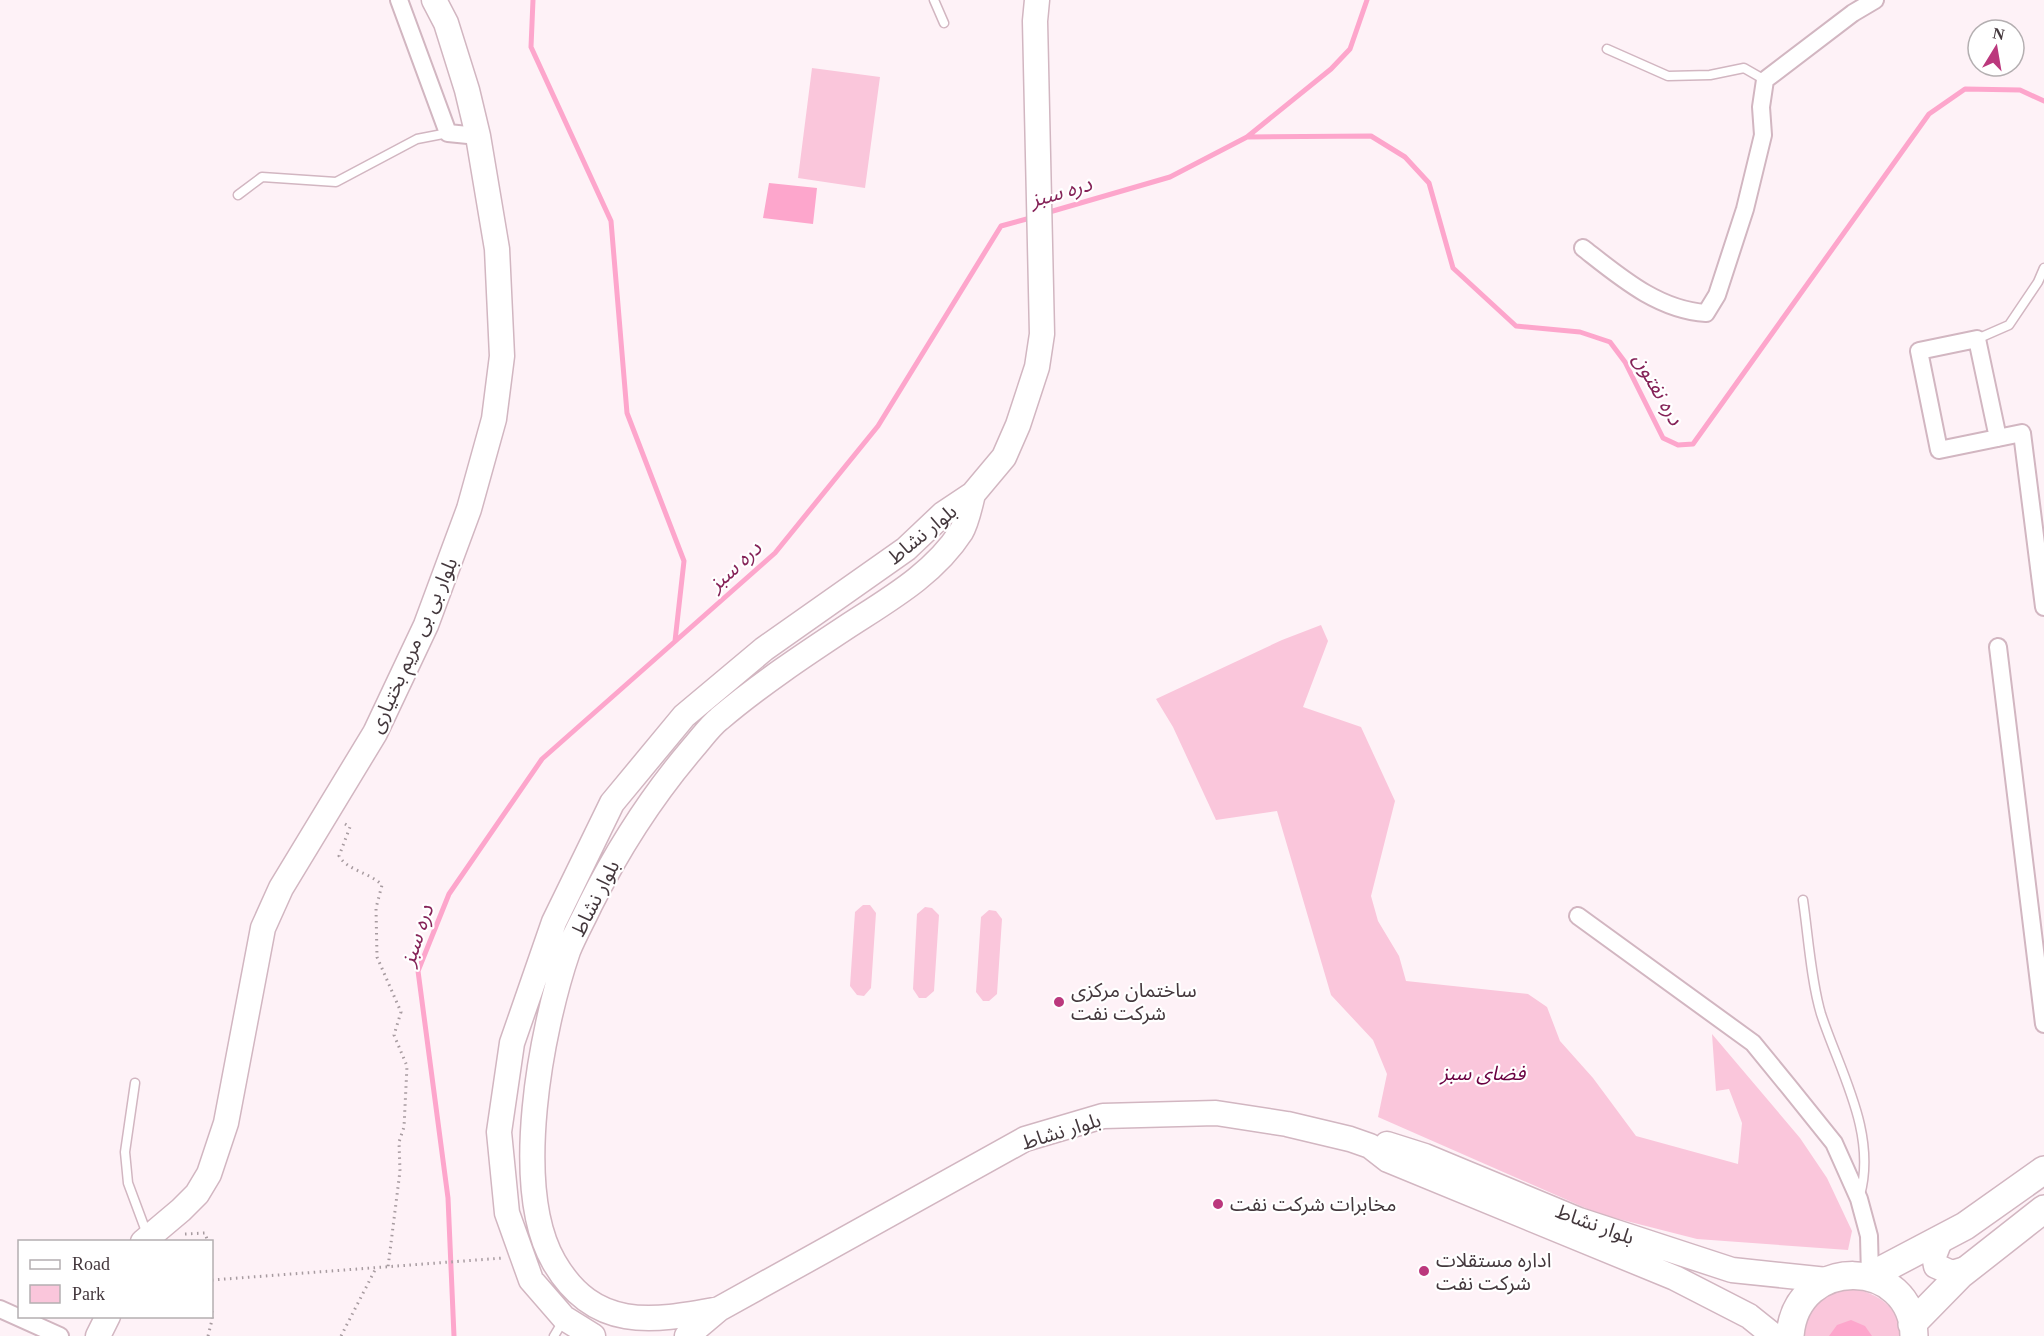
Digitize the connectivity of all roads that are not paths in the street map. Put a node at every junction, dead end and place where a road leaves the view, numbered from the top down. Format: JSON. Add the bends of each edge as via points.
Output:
{"nodes":[{"id":1,"x":399,"y":0,"type":"edge"},
{"id":2,"x":434,"y":0,"type":"edge"},
{"id":3,"x":934,"y":0,"type":"edge"},
{"id":4,"x":1875,"y":0,"type":"edge"},
{"id":5,"x":1034,"y":7,"type":"edge"},
{"id":6,"x":944,"y":23,"type":"dead end"},
{"id":7,"x":1607,"y":49,"type":"dead end"},
{"id":8,"x":1765,"y":80,"type":"junction"},
{"id":9,"x":448,"y":133,"type":"junction"},
{"id":10,"x":478,"y":136,"type":"junction"},
{"id":11,"x":238,"y":195,"type":"dead end"},
{"id":12,"x":1583,"y":248,"type":"dead end"},
{"id":13,"x":2044,"y":268,"type":"edge"},
{"id":14,"x":1977,"y":339,"type":"junction"},
{"id":15,"x":1998,"y":438,"type":"junction"},
{"id":16,"x":973,"y":494,"type":"junction"},
{"id":17,"x":2044,"y":607,"type":"edge"},
{"id":18,"x":1998,"y":647,"type":"dead end"},
{"id":19,"x":1803,"y":900,"type":"dead end"},
{"id":20,"x":1578,"y":916,"type":"dead end"},
{"id":21,"x":2038,"y":930,"type":"edge"},
{"id":22,"x":2044,"y":1024,"type":"edge"},
{"id":23,"x":135,"y":1083,"type":"dead end"},
{"id":24,"x":1370,"y":1146,"type":"junction"},
{"id":25,"x":2044,"y":1170,"type":"edge"},
{"id":26,"x":1859,"y":1199,"type":"junction"},
{"id":27,"x":2044,"y":1209,"type":"edge"},
{"id":28,"x":1941,"y":1238,"type":"junction"},
{"id":29,"x":145,"y":1239,"type":"edge"},
{"id":30,"x":1969,"y":1268,"type":"junction"},
{"id":31,"x":1870,"y":1276,"type":"junction"},
{"id":32,"x":1827,"y":1280,"type":"junction"},
{"id":33,"x":0,"y":1309,"type":"edge"},
{"id":34,"x":719,"y":1309,"type":"junction"},
{"id":35,"x":18,"y":1317,"type":"edge"},
{"id":36,"x":20,"y":1318,"type":"edge"},
{"id":37,"x":107,"y":1318,"type":"edge"},
{"id":38,"x":559,"y":1327,"type":"edge"},
{"id":39,"x":1913,"y":1330,"type":"edge"},
{"id":40,"x":60,"y":1336,"type":"edge"},
{"id":41,"x":98,"y":1336,"type":"edge"},
{"id":42,"x":593,"y":1336,"type":"edge"},
{"id":43,"x":687,"y":1336,"type":"edge"},
{"id":44,"x":1774,"y":1336,"type":"edge"},
{"id":45,"x":1790,"y":1336,"type":"edge"}],
"edges":[{"from":1,"to":9,"type":"street"},
{"from":2,"to":10,"type":"main road","name":"بلوار بی بی مریم بختیاری","via":[[446,23]]},
{"from":3,"to":6,"type":"lane"},
{"from":4,"to":8,"type":"street"},
{"from":5,"to":16,"type":"main road","name":"بلوار نشاط","via":[[1042,334],[1037,367],[1018,425],[1004,457]]},
{"from":7,"to":8,"type":"lane","via":[[1668,76],[1710,75],[1744,68]]},
{"from":8,"to":12,"type":"street","via":[[1762,135],[1745,209],[1717,295],[1706,313],[1684,312],[1647,295]]},
{"from":9,"to":10,"type":"street"},
{"from":9,"to":11,"type":"lane","via":[[417,139],[336,182],[262,177]]},
{"from":10,"to":29,"type":"main road","name":"بلوار بی بی مریم بختیاری","via":[[497,249],[502,356],[494,419],[469,509],[426,625],[375,733],[281,888],[263,928],[226,1123],[209,1174],[197,1194]]},
{"from":13,"to":14,"type":"lane","via":[[2009,325]]},
{"from":14,"to":15,"type":"street"},
{"from":14,"to":15,"type":"street","via":[[1919,351],[1939,450]]},
{"from":15,"to":17,"type":"street","via":[[2022,433]]},
{"from":16,"to":34,"type":"main road","name":"بلوار نشاط","via":[[962,531],[928,570],[716,720],[665,781],[609,867],[569,950],[542,1046],[532,1151],[538,1221],[550,1255],[567,1286],[598,1307],[631,1318],[665,1319]]},
{"from":16,"to":38,"type":"main road","name":"بلوار نشاط","via":[[943,514],[906,549],[764,649],[684,716],[612,802],[554,922],[512,1043],[499,1132],[507,1213],[531,1280]]},
{"from":18,"to":21,"type":"street"},
{"from":19,"to":26,"type":"lane","via":[[1820,1012],[1861,1130],[1865,1175]]},
{"from":20,"to":26,"type":"street","via":[[1753,1043],[1834,1143]]},
{"from":21,"to":22,"type":"street"},
{"from":23,"to":29,"type":"lane","via":[[125,1152],[128,1183]]},
{"from":24,"to":32,"type":"main road","name":"بلوار نشاط","via":[[1385,1144],[1425,1156],[1579,1220],[1732,1270]]},
{"from":24,"to":34,"type":"main road","name":"بلوار نشاط","via":[[1287,1124],[1216,1113],[1103,1116],[1025,1139]]},
{"from":24,"to":44,"type":"main road","name":"بلوار نشاط","via":[[1388,1160],[1675,1278],[1749,1316]]},
{"from":25,"to":28,"type":"main road","via":[[1965,1226]]},
{"from":26,"to":31,"type":"street","via":[[1869,1236]]},
{"from":27,"to":30,"type":"main road"},
{"from":28,"to":30,"type":"main road","via":[[1934,1256],[1936,1266],[1952,1273]]},
{"from":28,"to":31,"type":"main road"},
{"from":30,"to":39,"type":"main road"},
{"from":31,"to":32,"type":"main road"},
{"from":31,"to":39,"type":"main road","via":[[1897,1294],[1907,1308]]},
{"from":32,"to":45,"type":"main road","via":[[1804,1296],[1792,1318]]},
{"from":33,"to":35,"type":"street"},
{"from":34,"to":43,"type":"main road","name":"بلوار نشاط"},
{"from":36,"to":40,"type":"street"},
{"from":37,"to":41,"type":"main road"},
{"from":38,"to":42,"type":"main road","name":"بلوار نشاط"}]}
